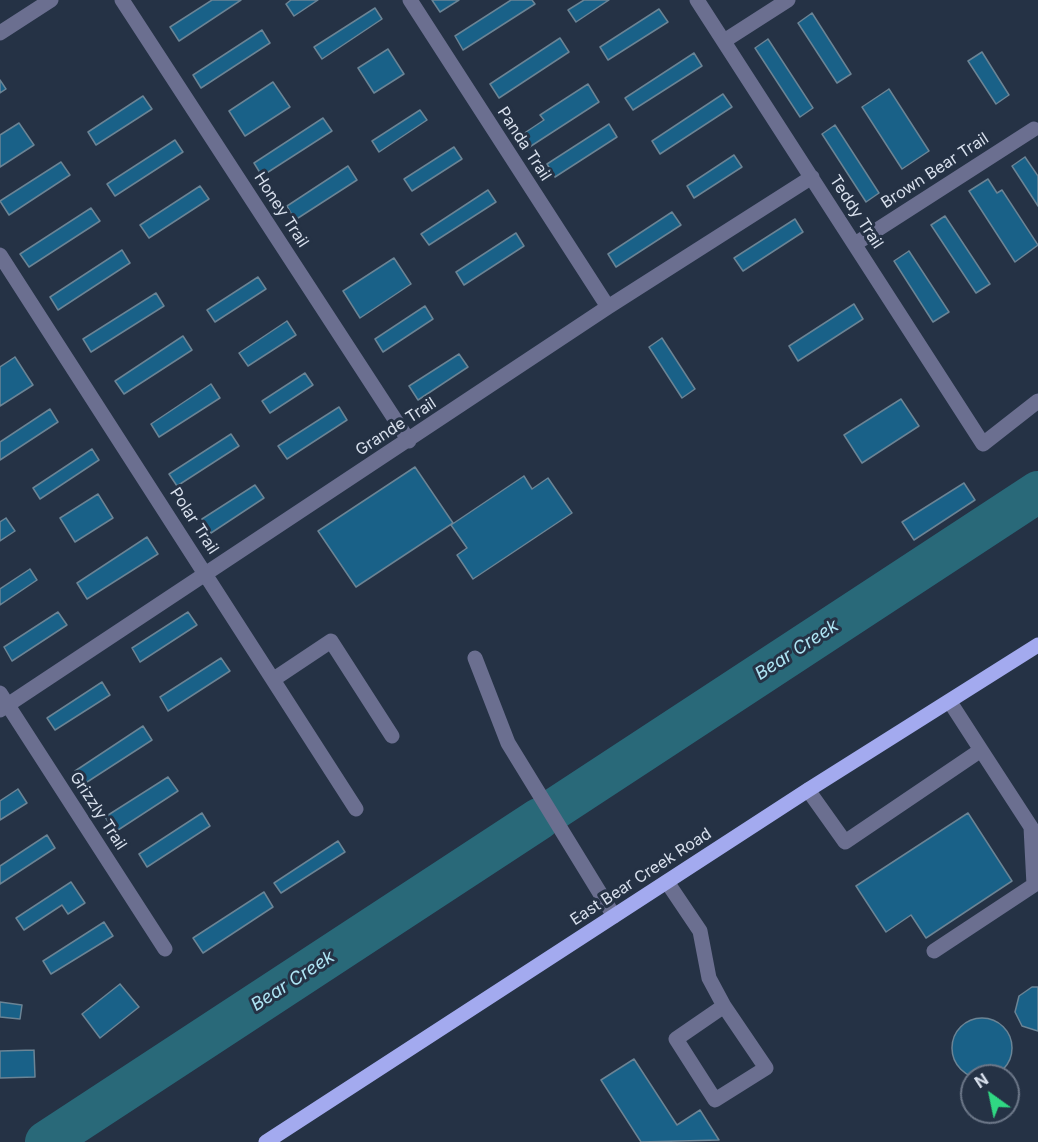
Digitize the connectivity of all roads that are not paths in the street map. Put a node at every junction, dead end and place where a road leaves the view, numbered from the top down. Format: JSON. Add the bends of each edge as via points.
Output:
{"nodes":[{"id":1,"x":51,"y":0,"type":"edge"},
{"id":2,"x":122,"y":0,"type":"edge"},
{"id":3,"x":410,"y":0,"type":"edge"},
{"id":4,"x":697,"y":0,"type":"edge"},
{"id":5,"x":788,"y":0,"type":"edge"},
{"id":6,"x":0,"y":33,"type":"edge"},
{"id":7,"x":724,"y":41,"type":"junction"},
{"id":8,"x":1034,"y":129,"type":"dead end"},
{"id":9,"x":812,"y":177,"type":"junction"},
{"id":10,"x":855,"y":244,"type":"junction"},
{"id":11,"x":0,"y":255,"type":"edge"},
{"id":12,"x":608,"y":307,"type":"junction"},
{"id":13,"x":1038,"y":401,"type":"edge"},
{"id":14,"x":409,"y":441,"type":"junction"},
{"id":15,"x":206,"y":572,"type":"junction"},
{"id":16,"x":1038,"y":645,"type":"edge"},
{"id":17,"x":475,"y":658,"type":"dead end"},
{"id":18,"x":274,"y":679,"type":"junction"},
{"id":19,"x":2,"y":702,"type":"edge"},
{"id":20,"x":950,"y":702,"type":"junction"},
{"id":21,"x":392,"y":736,"type":"dead end"},
{"id":22,"x":981,"y":750,"type":"junction"},
{"id":23,"x":808,"y":790,"type":"junction"},
{"id":24,"x":356,"y":809,"type":"dead end"},
{"id":25,"x":667,"y":882,"type":"junction"},
{"id":26,"x":614,"y":916,"type":"junction"},
{"id":27,"x":165,"y":949,"type":"dead end"},
{"id":28,"x":934,"y":951,"type":"dead end"},
{"id":29,"x":724,"y":1006,"type":"junction"},
{"id":30,"x":266,"y":1142,"type":"edge"}],
"edges":[{"from":1,"to":6,"type":"street"},
{"from":2,"to":14,"type":"street","name":"Honey Trail"},
{"from":3,"to":12,"type":"street","name":"Panda Trail"},
{"from":4,"to":7,"type":"street","name":"Teddy Trail"},
{"from":5,"to":7,"type":"street"},
{"from":7,"to":9,"type":"street","name":"Teddy Trail"},
{"from":8,"to":10,"type":"street","name":"Brown Bear Trail"},
{"from":9,"to":10,"type":"street","name":"Teddy Trail"},
{"from":9,"to":12,"type":"street","name":"Grande Trail"},
{"from":10,"to":13,"type":"street","name":"Teddy Trail","via":[[983,444]]},
{"from":11,"to":15,"type":"street","name":"Polar Trail"},
{"from":12,"to":14,"type":"street","name":"Grande Trail"},
{"from":14,"to":15,"type":"street","name":"Grande Trail"},
{"from":15,"to":18,"type":"street","name":"Polar Trail"},
{"from":15,"to":19,"type":"street","name":"Grande Trail"},
{"from":16,"to":20,"type":"main road","name":"East Bear Creek Road"},
{"from":17,"to":26,"type":"street","via":[[508,743]]},
{"from":18,"to":21,"type":"street","via":[[331,641]]},
{"from":18,"to":24,"type":"street","name":"Polar Trail"},
{"from":19,"to":27,"type":"street","name":"Grizzly Trail"},
{"from":20,"to":22,"type":"street"},
{"from":20,"to":23,"type":"main road","name":"East Bear Creek Road"},
{"from":22,"to":23,"type":"street","via":[[845,842]]},
{"from":22,"to":28,"type":"street","via":[[1031,827],[1034,885]]},
{"from":23,"to":25,"type":"main road","name":"East Bear Creek Road"},
{"from":25,"to":26,"type":"main road","name":"East Bear Creek Road"},
{"from":25,"to":29,"type":"street","via":[[700,931],[709,978]]},
{"from":26,"to":30,"type":"main road","name":"East Bear Creek Road"},
{"from":29,"to":29,"type":"street","via":[[676,1039],[715,1100],[766,1068]]}]}
